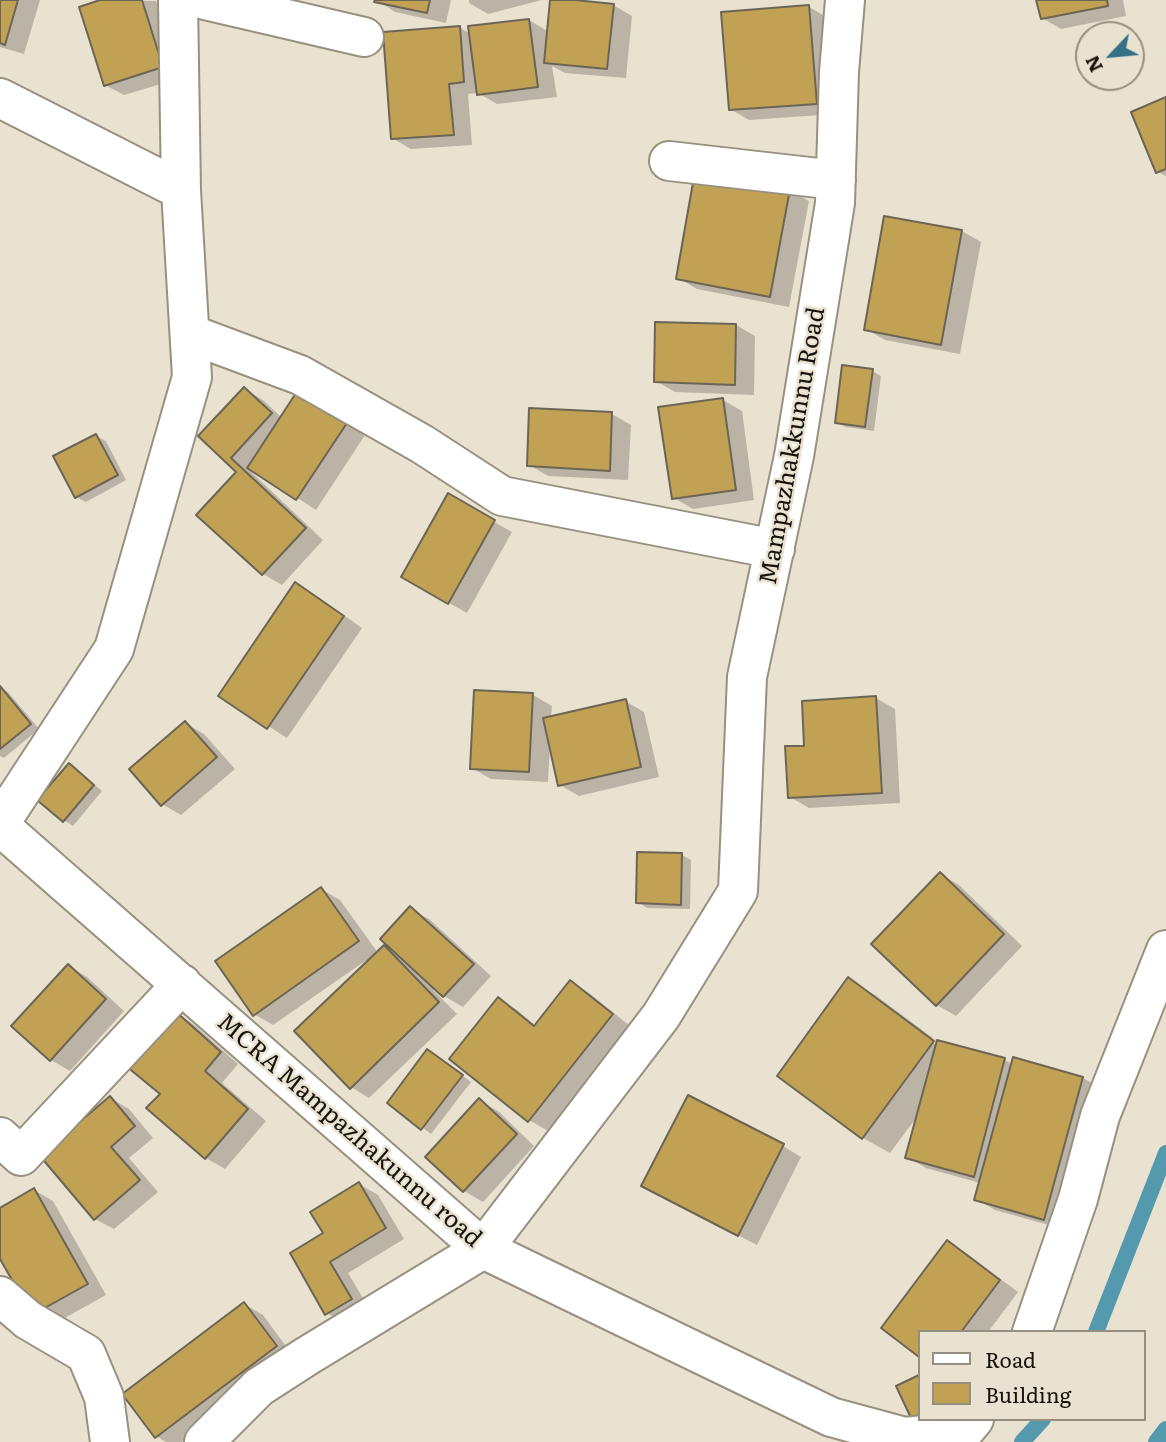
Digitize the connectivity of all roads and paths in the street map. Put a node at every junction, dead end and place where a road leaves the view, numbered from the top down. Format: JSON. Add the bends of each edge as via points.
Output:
{"nodes":[{"id":1,"x":178,"y":0,"type":"edge"},
{"id":2,"x":205,"y":0,"type":"edge"},
{"id":3,"x":845,"y":0,"type":"edge"},
{"id":4,"x":364,"y":37,"type":"dead end"},
{"id":5,"x":0,"y":98,"type":"edge"},
{"id":6,"x":669,"y":161,"type":"dead end"},
{"id":7,"x":836,"y":180,"type":"junction"},
{"id":8,"x":181,"y":190,"type":"junction"},
{"id":9,"x":190,"y":334,"type":"junction"},
{"id":10,"x":775,"y":549,"type":"junction"},
{"id":11,"x":0,"y":824,"type":"edge"},
{"id":12,"x":1166,"y":950,"type":"edge"},
{"id":13,"x":182,"y":984,"type":"junction"},
{"id":14,"x":0,"y":1137,"type":"edge"},
{"id":15,"x":483,"y":1249,"type":"junction"},
{"id":16,"x":0,"y":1296,"type":"edge"},
{"id":17,"x":1033,"y":1330,"type":"edge"},
{"id":18,"x":972,"y":1421,"type":"edge"},
{"id":19,"x":110,"y":1442,"type":"edge"},
{"id":20,"x":204,"y":1442,"type":"edge"}],
"edges":[{"from":1,"to":8,"type":"street"},
{"from":2,"to":4,"type":"street"},
{"from":3,"to":7,"type":"street","name":"Mampazhakkunnu Road"},
{"from":5,"to":8,"type":"street"},
{"from":6,"to":7,"type":"street"},
{"from":7,"to":10,"type":"street","name":"Mampazhakkunnu Road","via":[[799,429]]},
{"from":8,"to":9,"type":"street"},
{"from":9,"to":10,"type":"street","via":[[300,375],[502,496]]},
{"from":9,"to":11,"type":"street","via":[[192,377],[114,649]]},
{"from":10,"to":15,"type":"street","name":"Mampazhakkunnu Road","via":[[747,677],[738,891],[661,1016]]},
{"from":11,"to":13,"type":"street","name":"MCRA Mampazhakunnu road"},
{"from":12,"to":17,"type":"street","via":[[1100,1116],[1078,1199]]},
{"from":13,"to":14,"type":"street","via":[[21,1156]]},
{"from":13,"to":15,"type":"street","name":"MCRA Mampazhakunnu road"},
{"from":15,"to":18,"type":"street","name":"MCRA Mampazhakunnu road","via":[[831,1417],[905,1437],[964,1431]]},
{"from":15,"to":20,"type":"street","via":[[259,1387]]},
{"from":16,"to":19,"type":"street","via":[[28,1320],[86,1354],[104,1397]]}]}
